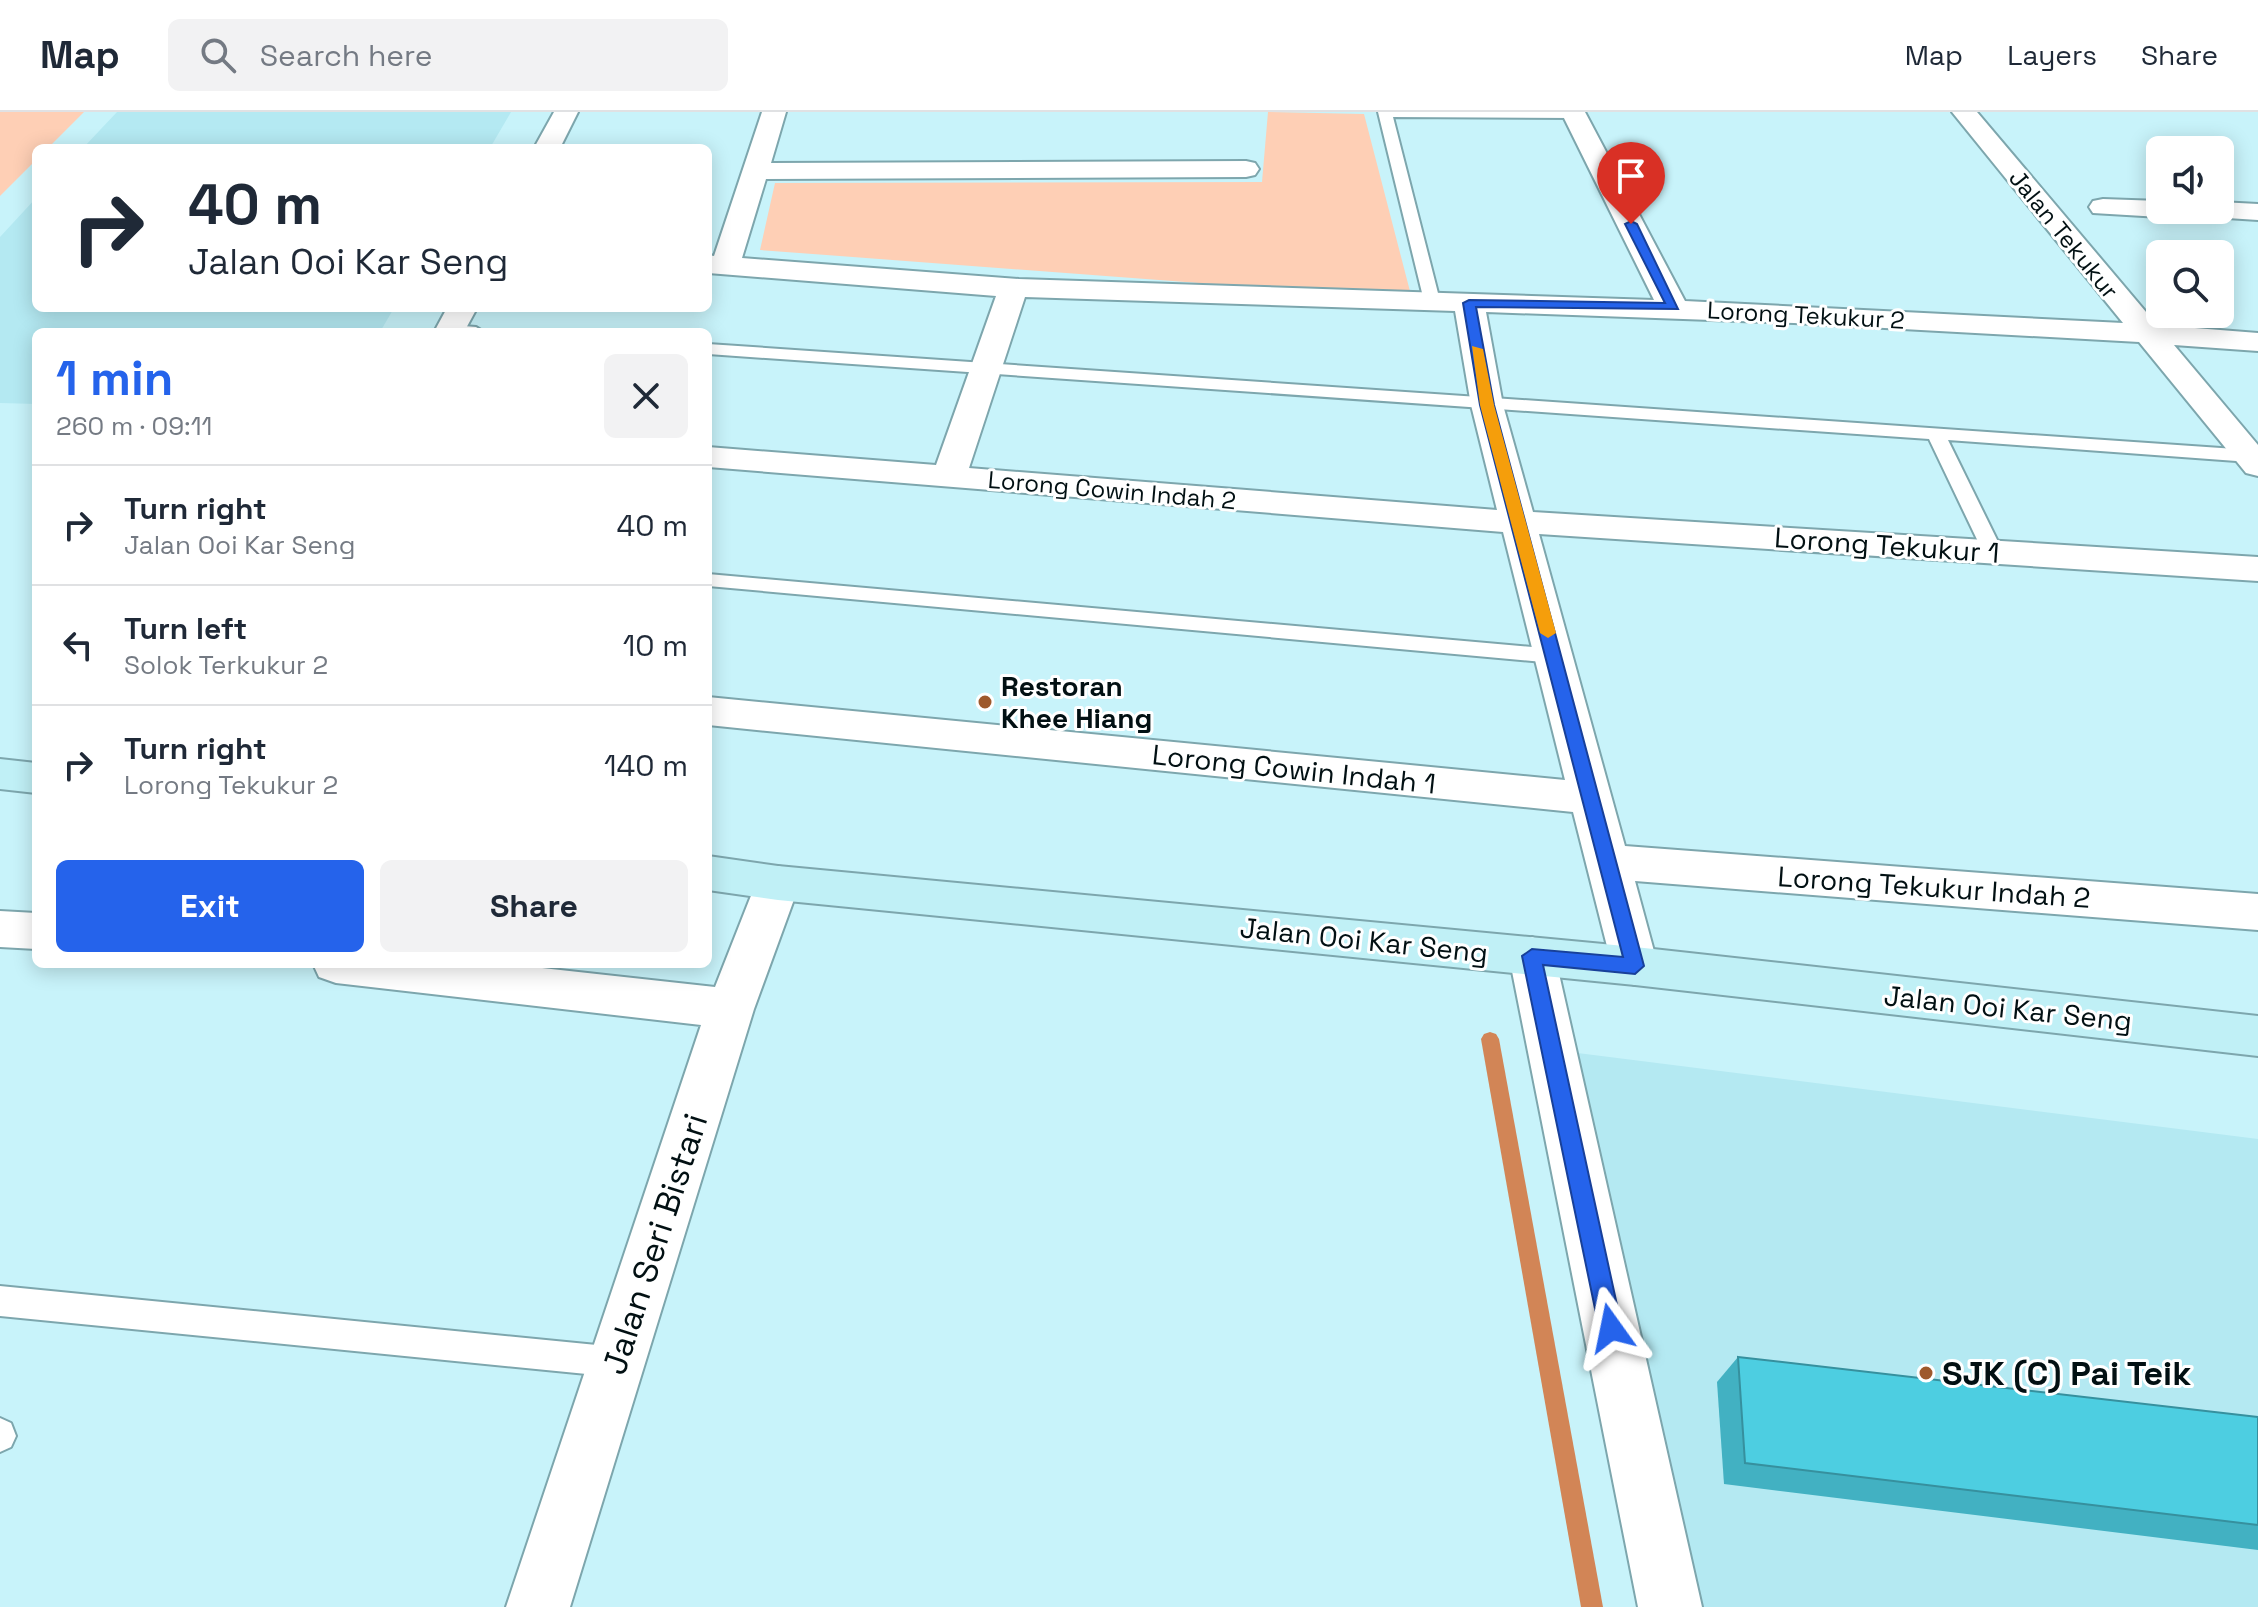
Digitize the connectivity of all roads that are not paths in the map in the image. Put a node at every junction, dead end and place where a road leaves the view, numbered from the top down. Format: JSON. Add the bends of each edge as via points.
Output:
{"nodes":[{"id":1,"x":566,"y":112,"type":"edge"},
{"id":2,"x":774,"y":112,"type":"edge"},
{"id":3,"x":1386,"y":112,"type":"edge"},
{"id":4,"x":1964,"y":112,"type":"edge"},
{"id":5,"x":1574,"y":113,"type":"edge"},
{"id":6,"x":549,"y":144,"type":"edge"},
{"id":7,"x":1246,"y":169,"type":"dead end"},
{"id":8,"x":755,"y":171,"type":"junction"},
{"id":9,"x":2103,"y":207,"type":"dead end"},
{"id":10,"x":2146,"y":209,"type":"edge"},
{"id":11,"x":2234,"y":211,"type":"edge"},
{"id":12,"x":2258,"y":212,"type":"edge"},
{"id":13,"x":716,"y":265,"type":"edge"},
{"id":14,"x":1014,"y":287,"type":"junction"},
{"id":15,"x":1451,"y":302,"type":"junction"},
{"id":16,"x":1673,"y":307,"type":"junction"},
{"id":17,"x":2143,"y":332,"type":"junction"},
{"id":18,"x":2258,"y":342,"type":"edge"},
{"id":19,"x":712,"y":349,"type":"edge"},
{"id":20,"x":986,"y":370,"type":"junction"},
{"id":21,"x":1487,"y":405,"type":"junction"},
{"id":22,"x":1937,"y":436,"type":"junction"},
{"id":23,"x":712,"y":457,"type":"edge"},
{"id":24,"x":2254,"y":461,"type":"edge"},
{"id":25,"x":949,"y":476,"type":"junction"},
{"id":26,"x":1517,"y":522,"type":"junction"},
{"id":27,"x":1993,"y":552,"type":"junction"},
{"id":28,"x":2258,"y":569,"type":"edge"},
{"id":29,"x":712,"y":580,"type":"edge"},
{"id":30,"x":1554,"y":656,"type":"junction"},
{"id":31,"x":712,"y":711,"type":"edge"},
{"id":32,"x":0,"y":774,"type":"edge"},
{"id":33,"x":32,"y":778,"type":"edge"},
{"id":34,"x":1593,"y":798,"type":"junction"},
{"id":35,"x":1609,"y":862,"type":"junction"},
{"id":36,"x":712,"y":874,"type":"edge"},
{"id":37,"x":778,"y":883,"type":"junction"},
{"id":38,"x":2258,"y":912,"type":"edge"},
{"id":39,"x":0,"y":929,"type":"edge"},
{"id":40,"x":32,"y":931,"type":"edge"},
{"id":41,"x":1532,"y":956,"type":"junction"},
{"id":42,"x":1635,"y":966,"type":"junction"},
{"id":43,"x":371,"y":968,"type":"edge"},
{"id":44,"x":730,"y":1009,"type":"junction"},
{"id":45,"x":2258,"y":1036,"type":"edge"},
{"id":46,"x":0,"y":1301,"type":"edge"},
{"id":47,"x":617,"y":1362,"type":"junction"},
{"id":48,"x":538,"y":1607,"type":"edge"},
{"id":49,"x":1670,"y":1607,"type":"edge"}],
"edges":[{"from":1,"to":6,"type":"street"},
{"from":2,"to":8,"type":"street"},
{"from":3,"to":5,"type":"lane"},
{"from":3,"to":15,"type":"lane"},
{"from":4,"to":17,"type":"street","name":"Jalan Tekukur"},
{"from":5,"to":16,"type":"street"},
{"from":7,"to":8,"type":"street"},
{"from":8,"to":13,"type":"street"},
{"from":9,"to":10,"type":"street"},
{"from":11,"to":12,"type":"street"},
{"from":13,"to":14,"type":"street","name":"Lorong Tekukur 2"},
{"from":14,"to":15,"type":"street","name":"Lorong Tekukur 2"},
{"from":14,"to":20,"type":"street"},
{"from":15,"to":16,"type":"street","name":"Lorong Tekukur 2"},
{"from":15,"to":21,"type":"street"},
{"from":16,"to":17,"type":"street","name":"Lorong Tekukur 2"},
{"from":17,"to":18,"type":"street","name":"Lorong Tekukur 2"},
{"from":17,"to":24,"type":"street","name":"Jalan Tekukur"},
{"from":19,"to":20,"type":"lane"},
{"from":20,"to":21,"type":"lane"},
{"from":20,"to":25,"type":"street"},
{"from":21,"to":22,"type":"lane"},
{"from":21,"to":26,"type":"street"},
{"from":22,"to":24,"type":"lane"},
{"from":22,"to":27,"type":"lane"},
{"from":23,"to":25,"type":"street","name":"Lorong Cowin Indah 2"},
{"from":25,"to":26,"type":"street","name":"Lorong Cowin Indah 2"},
{"from":26,"to":27,"type":"street","name":"Lorong Tekukur 1"},
{"from":26,"to":30,"type":"street"},
{"from":27,"to":28,"type":"street","name":"Lorong Tekukur 1"},
{"from":29,"to":30,"type":"lane"},
{"from":30,"to":34,"type":"street"},
{"from":31,"to":34,"type":"street","name":"Lorong Cowin Indah 1"},
{"from":32,"to":33,"type":"main road"},
{"from":34,"to":35,"type":"street"},
{"from":35,"to":38,"type":"street","name":"Lorong Tekukur Indah 2"},
{"from":35,"to":42,"type":"street"},
{"from":36,"to":37,"type":"main road","name":"Jalan Ooi Kar Seng"},
{"from":37,"to":41,"type":"main road","name":"Jalan Ooi Kar Seng"},
{"from":37,"to":44,"type":"street","name":"Jalan Seri Bistari"},
{"from":39,"to":40,"type":"street"},
{"from":41,"to":42,"type":"main road","name":"Jalan Ooi Kar Seng"},
{"from":41,"to":49,"type":"street"},
{"from":42,"to":45,"type":"main road","name":"Jalan Ooi Kar Seng"},
{"from":43,"to":44,"type":"street"},
{"from":44,"to":47,"type":"street","name":"Jalan Seri Bistari"},
{"from":46,"to":47,"type":"lane"},
{"from":47,"to":48,"type":"street","name":"Jalan Seri Bistari"}]}
